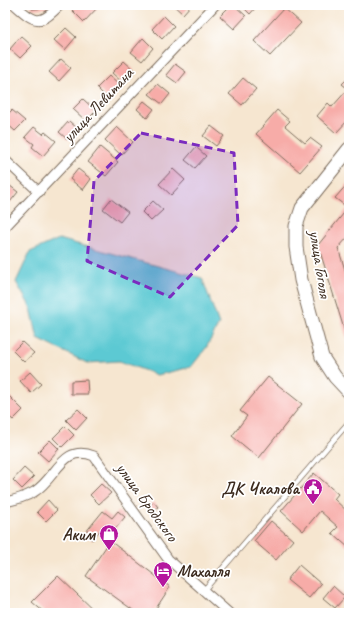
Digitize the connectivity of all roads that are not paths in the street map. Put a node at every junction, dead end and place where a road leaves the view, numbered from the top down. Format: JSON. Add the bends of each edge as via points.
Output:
{"nodes":[{"id":1,"x":15,"y":5,"type":"edge"},
{"id":2,"x":60,"y":5,"type":"edge"},
{"id":3,"x":215,"y":5,"type":"edge"},
{"id":4,"x":349,"y":149,"type":"edge"},
{"id":5,"x":5,"y":160,"type":"edge"},
{"id":6,"x":39,"y":192,"type":"junction"},
{"id":7,"x":5,"y":227,"type":"edge"},
{"id":8,"x":349,"y":392,"type":"edge"},
{"id":9,"x":349,"y":422,"type":"edge"},
{"id":10,"x":5,"y":502,"type":"edge"},
{"id":11,"x":204,"y":590,"type":"junction"},
{"id":12,"x":229,"y":613,"type":"edge"}],
"edges":[{"from":1,"to":2,"type":"street","via":[[29,18],[38,20],[46,17]]},
{"from":3,"to":6,"type":"street","name":"улица Левитана"},
{"from":4,"to":8,"type":"street","name":"улица Гоголя","via":[[302,208],[296,226],[301,280],[322,357]]},
{"from":5,"to":6,"type":"street"},
{"from":6,"to":7,"type":"street","name":"улица Левитана"},
{"from":9,"to":11,"type":"lane"},
{"from":10,"to":11,"type":"street","name":"улица Бродского","via":[[35,492],[71,454],[84,452],[94,456],[168,558]]},
{"from":11,"to":12,"type":"street","name":"улица Бродского"}]}
